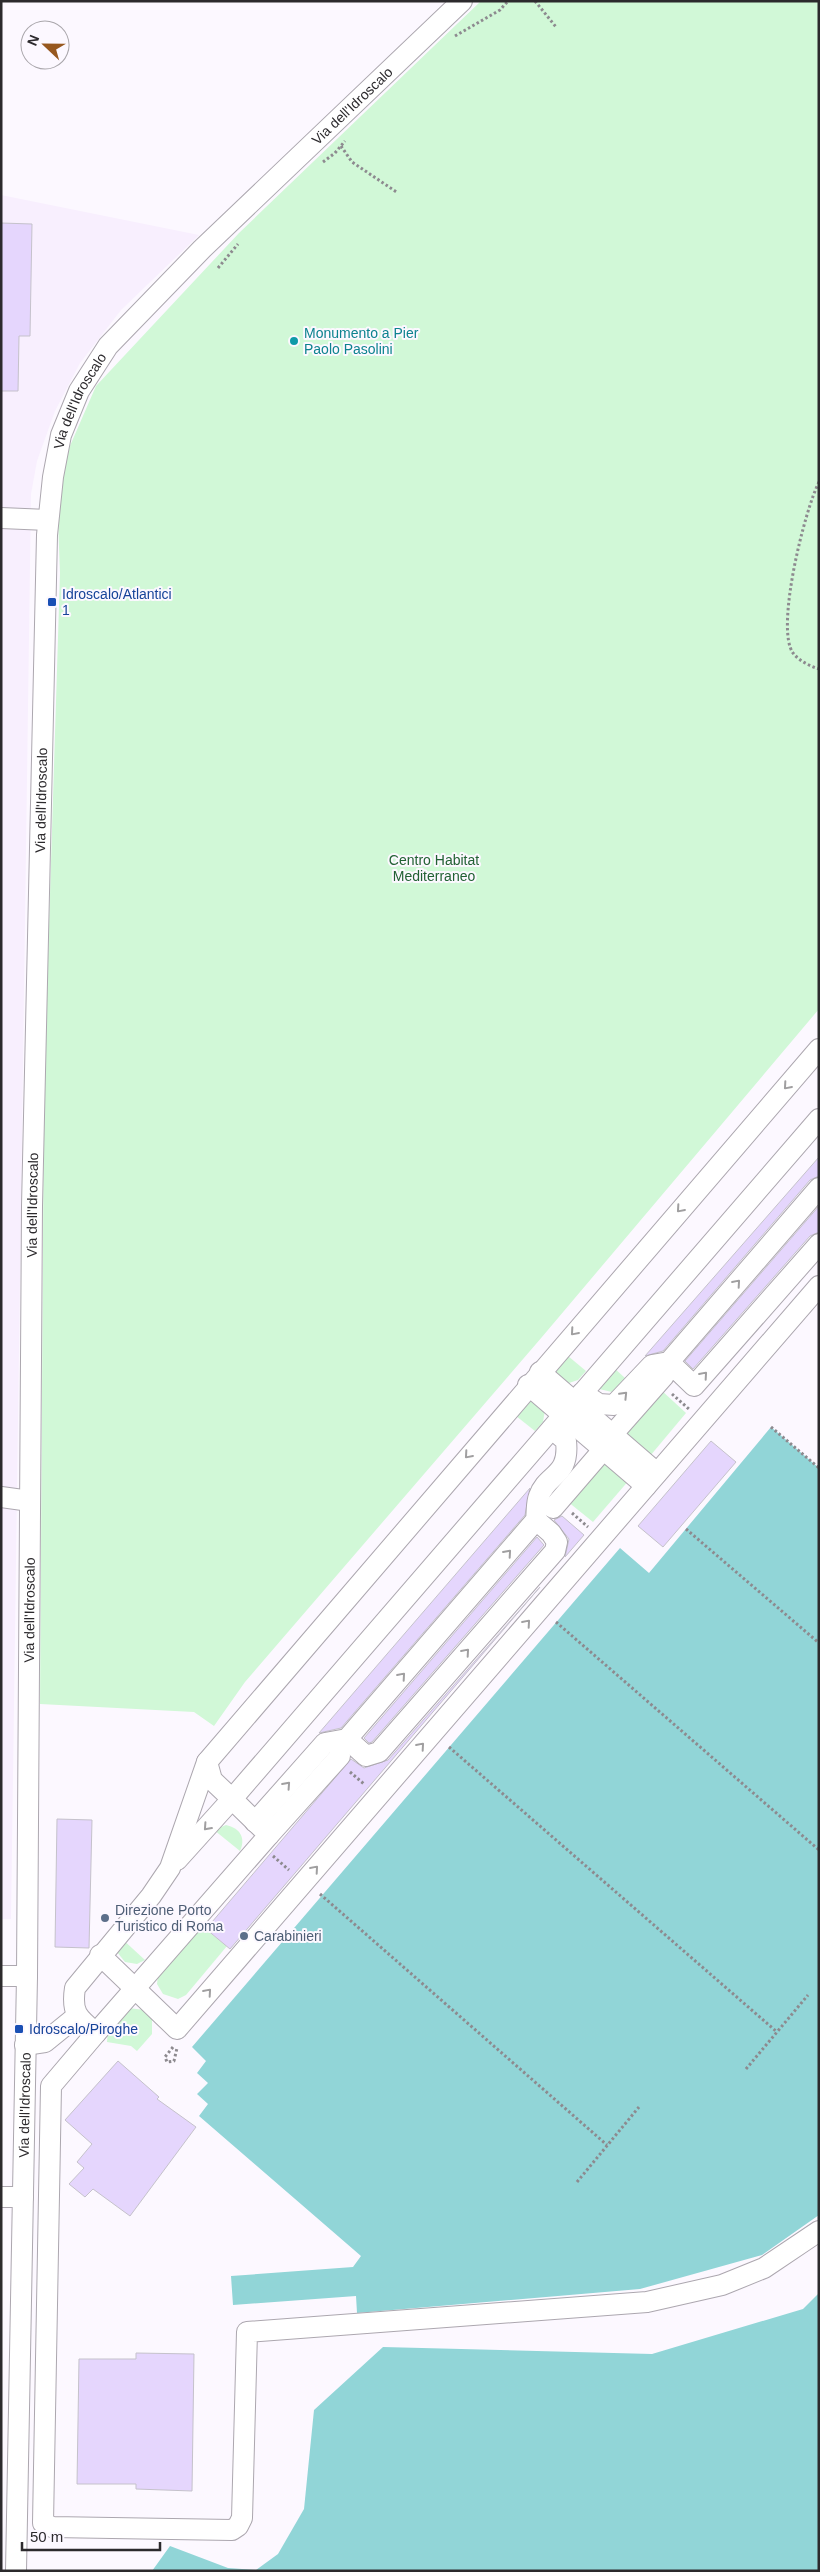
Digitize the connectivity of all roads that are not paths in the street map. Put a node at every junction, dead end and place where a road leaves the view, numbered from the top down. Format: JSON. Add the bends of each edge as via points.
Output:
{"nodes":[{"id":1,"x":462,"y":1,"type":"edge"},
{"id":2,"x":1,"y":518,"type":"edge"},
{"id":3,"x":48,"y":520,"type":"junction"},
{"id":4,"x":819,"y":1049,"type":"edge"},
{"id":5,"x":819,"y":1119,"type":"edge"},
{"id":6,"x":819,"y":1188,"type":"edge"},
{"id":7,"x":819,"y":1244,"type":"edge"},
{"id":8,"x":819,"y":1286,"type":"edge"},
{"id":9,"x":667,"y":1369,"type":"junction"},
{"id":10,"x":534,"y":1379,"type":"junction"},
{"id":11,"x":568,"y":1410,"type":"junction"},
{"id":12,"x":608,"y":1442,"type":"junction"},
{"id":13,"x":651,"y":1480,"type":"junction"},
{"id":14,"x":1,"y":1497,"type":"edge"},
{"id":15,"x":30,"y":1501,"type":"junction"},
{"id":16,"x":556,"y":1505,"type":"road end"},
{"id":17,"x":536,"y":1520,"type":"junction"},
{"id":18,"x":341,"y":1752,"type":"junction"},
{"id":19,"x":206,"y":1762,"type":"junction"},
{"id":20,"x":232,"y":1799,"type":"junction"},
{"id":21,"x":255,"y":1822,"type":"junction"},
{"id":22,"x":265,"y":1840,"type":"junction"},
{"id":23,"x":170,"y":1868,"type":"junction"},
{"id":24,"x":100,"y":1955,"type":"junction"},
{"id":25,"x":1,"y":1976,"type":"edge"},
{"id":26,"x":27,"y":1976,"type":"junction"},
{"id":27,"x":135,"y":1989,"type":"junction"},
{"id":28,"x":77,"y":2016,"type":"junction"},
{"id":29,"x":96,"y":2033,"type":"junction"},
{"id":30,"x":25,"y":2045,"type":"junction"},
{"id":31,"x":1,"y":2197,"type":"edge"},
{"id":32,"x":22,"y":2198,"type":"junction"},
{"id":33,"x":819,"y":2231,"type":"edge"},
{"id":34,"x":16,"y":2571,"type":"edge"}],
"edges":[{"from":1,"to":3,"type":"street","name":"Via dell'Idroscalo","via":[[202,249],[111,342],[88,374],[67,419],[55,464]]},
{"from":2,"to":3,"type":"street"},
{"from":3,"to":15,"type":"street","name":"Via dell'Idroscalo","via":[[32,1206]]},
{"from":4,"to":10,"type":"street","one_way":true},
{"from":5,"to":11,"type":"street"},
{"from":9,"to":6,"type":"street","one_way":true},
{"from":9,"to":7,"type":"street","one_way":true,"via":[[694,1386]]},
{"from":8,"to":13,"type":"street"},
{"from":11,"to":9,"type":"street","one_way":true,"via":[[599,1404],[614,1405],[652,1365]]},
{"from":9,"to":12,"type":"street"},
{"from":10,"to":11,"type":"street"},
{"from":10,"to":19,"type":"street","one_way":true},
{"from":11,"to":12,"type":"street"},
{"from":11,"to":17,"type":"street","via":[[564,1465],[539,1495]]},
{"from":11,"to":20,"type":"street"},
{"from":12,"to":13,"type":"street"},
{"from":12,"to":16,"type":"street"},
{"from":27,"to":13,"type":"street","one_way":true,"via":[[177,2029]]},
{"from":14,"to":15,"type":"street"},
{"from":15,"to":26,"type":"street","name":"Via dell'Idroscalo"},
{"from":18,"to":17,"type":"street","one_way":true},
{"from":18,"to":17,"type":"street","one_way":true,"via":[[366,1756],[379,1752],[555,1551],[557,1542]]},
{"from":21,"to":18,"type":"street","one_way":true,"via":[[325,1743]]},
{"from":18,"to":22,"type":"street"},
{"from":19,"to":20,"type":"street","via":[[212,1780]]},
{"from":19,"to":23,"type":"street"},
{"from":20,"to":21,"type":"street"},
{"from":20,"to":23,"type":"street","one_way":true},
{"from":21,"to":22,"type":"street"},
{"from":22,"to":27,"type":"street"},
{"from":23,"to":24,"type":"street","via":[[151,1896]]},
{"from":24,"to":27,"type":"street"},
{"from":24,"to":28,"type":"street","via":[[74,1988],[72,2002]]},
{"from":25,"to":26,"type":"street"},
{"from":26,"to":30,"type":"street","name":"Via dell'Idroscalo"},
{"from":27,"to":29,"type":"street"},
{"from":28,"to":29,"type":"street"},
{"from":28,"to":30,"type":"street","via":[[45,2042]]},
{"from":29,"to":33,"type":"street","via":[[50,2086],[43,2523],[52,2527],[232,2530],[238,2526],[242,2518],[247,2332],[647,2302],[722,2285],[764,2268]]},
{"from":30,"to":32,"type":"street","name":"Via dell'Idroscalo"},
{"from":31,"to":32,"type":"street"},
{"from":32,"to":34,"type":"street","name":"Via dell'Idroscalo"}]}
